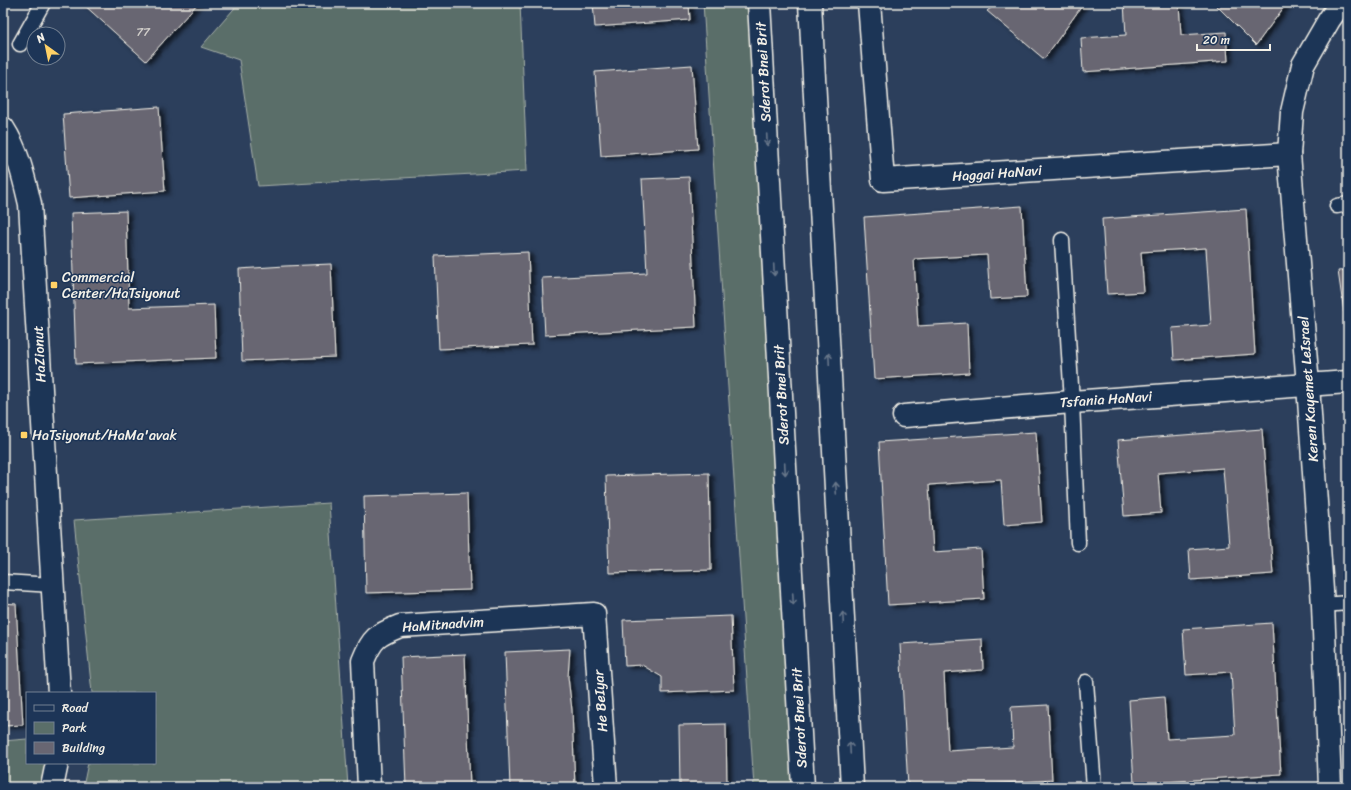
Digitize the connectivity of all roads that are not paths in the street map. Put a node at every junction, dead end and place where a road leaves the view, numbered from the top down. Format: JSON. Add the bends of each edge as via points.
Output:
{"nodes":[{"id":1,"x":43,"y":3,"type":"edge"},
{"id":2,"x":759,"y":3,"type":"edge"},
{"id":3,"x":810,"y":3,"type":"edge"},
{"id":4,"x":869,"y":3,"type":"edge"},
{"id":5,"x":1341,"y":3,"type":"edge"},
{"id":6,"x":20,"y":44,"type":"dead end"},
{"id":7,"x":3,"y":128,"type":"edge"},
{"id":8,"x":1289,"y":154,"type":"junction"},
{"id":9,"x":1062,"y":240,"type":"dead end"},
{"id":10,"x":1348,"y":382,"type":"edge"},
{"id":11,"x":1308,"y":385,"type":"junction"},
{"id":12,"x":1072,"y":402,"type":"junction"},
{"id":13,"x":904,"y":416,"type":"dead end"},
{"id":14,"x":1078,"y":543,"type":"dead end"},
{"id":15,"x":3,"y":582,"type":"edge"},
{"id":16,"x":53,"y":585,"type":"junction"},
{"id":17,"x":1348,"y":603,"type":"edge"},
{"id":18,"x":1323,"y":605,"type":"junction"},
{"id":19,"x":594,"y":614,"type":"joint"},
{"id":20,"x":1086,"y":682,"type":"dead end"},
{"id":21,"x":59,"y":692,"type":"edge"},
{"id":22,"x":57,"y":764,"type":"edge"},
{"id":23,"x":52,"y":787,"type":"edge"},
{"id":24,"x":369,"y":787,"type":"edge"},
{"id":25,"x":606,"y":787,"type":"edge"},
{"id":26,"x":803,"y":787,"type":"edge"},
{"id":27,"x":852,"y":787,"type":"edge"},
{"id":28,"x":1094,"y":787,"type":"edge"},
{"id":29,"x":1330,"y":787,"type":"edge"}],
"edges":[{"from":1,"to":6,"type":"lane"},
{"from":2,"to":26,"type":"street","name":"Sderot Bnei Brit","one_way":true},
{"from":27,"to":3,"type":"street","one_way":true},
{"from":4,"to":8,"type":"street","name":"Haggai HaNavi","via":[[883,180]]},
{"from":5,"to":8,"type":"street","name":"Keren Kayemet LeIsrael","via":[[1303,65],[1292,112]]},
{"from":7,"to":16,"type":"street","name":"HaZionut","via":[[24,178],[30,204]]},
{"from":8,"to":11,"type":"street","name":"Keren Kayemet LeIsrael"},
{"from":9,"to":12,"type":"lane"},
{"from":10,"to":11,"type":"street","name":"Tsfania HaNavi"},
{"from":11,"to":12,"type":"street","name":"Tsfania HaNavi"},
{"from":11,"to":18,"type":"street","name":"Keren Kayemet LeIsrael"},
{"from":12,"to":13,"type":"street","name":"Tsfania HaNavi"},
{"from":12,"to":14,"type":"lane"},
{"from":15,"to":16,"type":"lane"},
{"from":16,"to":21,"type":"street","name":"HaZionut"},
{"from":17,"to":18,"type":"lane"},
{"from":18,"to":29,"type":"street","name":"Keren Kayemet LeIsrael"},
{"from":19,"to":24,"type":"street","name":"HaMitnadvim","via":[[400,626],[380,634],[369,646],[363,661]]},
{"from":19,"to":25,"type":"street","name":"He BeIyar"},
{"from":20,"to":28,"type":"lane"},
{"from":22,"to":23,"type":"street"}]}
